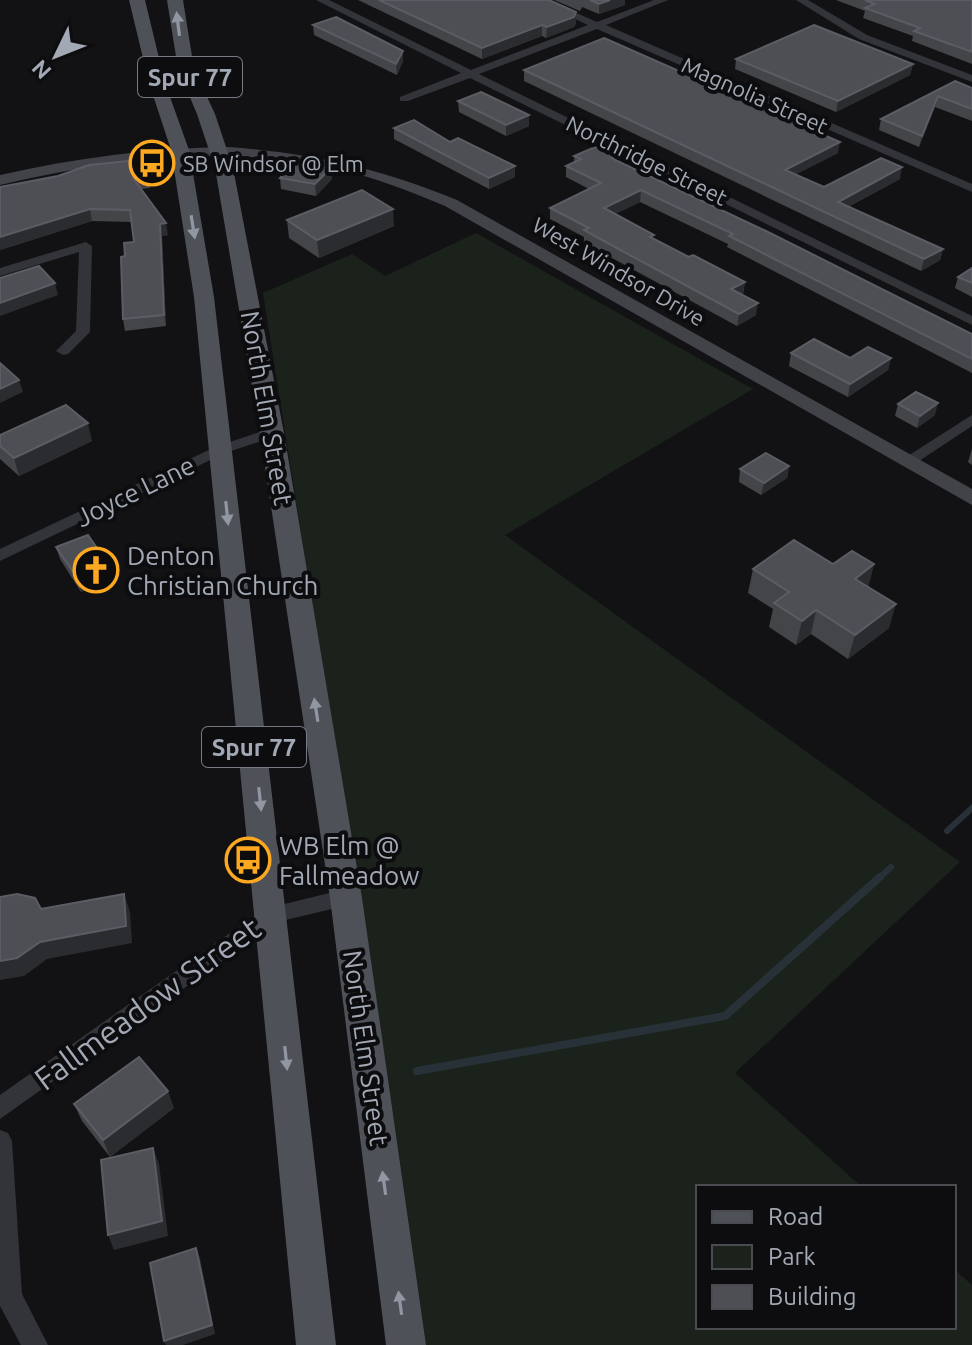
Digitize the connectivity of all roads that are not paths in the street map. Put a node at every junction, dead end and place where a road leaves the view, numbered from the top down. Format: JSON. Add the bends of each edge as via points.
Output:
{"nodes":[{"id":1,"x":137,"y":0,"type":"edge"},
{"id":2,"x":175,"y":0,"type":"edge"},
{"id":3,"x":321,"y":0,"type":"edge"},
{"id":4,"x":539,"y":0,"type":"edge"},
{"id":5,"x":663,"y":0,"type":"edge"},
{"id":6,"x":801,"y":0,"type":"edge"},
{"id":7,"x":597,"y":25,"type":"junction"},
{"id":8,"x":470,"y":73,"type":"junction"},
{"id":9,"x":972,"y":79,"type":"edge"},
{"id":10,"x":404,"y":99,"type":"dead end"},
{"id":11,"x":180,"y":150,"type":"junction"},
{"id":12,"x":219,"y":150,"type":"junction"},
{"id":13,"x":0,"y":180,"type":"edge"},
{"id":14,"x":972,"y":188,"type":"edge"},
{"id":15,"x":0,"y":272,"type":"edge"},
{"id":16,"x":972,"y":321,"type":"edge"},
{"id":17,"x":63,"y":351,"type":"dead end"},
{"id":18,"x":972,"y":419,"type":"edge"},
{"id":19,"x":272,"y":433,"type":"junction"},
{"id":20,"x":220,"y":450,"type":"junction"},
{"id":21,"x":908,"y":462,"type":"junction"},
{"id":22,"x":972,"y":498,"type":"edge"},
{"id":23,"x":0,"y":556,"type":"edge"},
{"id":24,"x":346,"y":898,"type":"junction"},
{"id":25,"x":271,"y":915,"type":"junction"},
{"id":26,"x":0,"y":1108,"type":"edge"},
{"id":27,"x":0,"y":1141,"type":"edge"},
{"id":28,"x":35,"y":1345,"type":"edge"},
{"id":29,"x":316,"y":1345,"type":"edge"},
{"id":30,"x":406,"y":1345,"type":"edge"}],
"edges":[{"from":1,"to":11,"type":"main road","name":"North Elm Street","number":"Spur 77"},
{"from":12,"to":2,"type":"main road","name":"North Elm Street","number":"Spur 77","one_way":true,"via":[[186,69]]},
{"from":3,"to":8,"type":"street","name":"Northridge Street"},
{"from":4,"to":7,"type":"street","name":"Magnolia Street"},
{"from":5,"to":7,"type":"street"},
{"from":6,"to":9,"type":"street","via":[[863,37]]},
{"from":7,"to":8,"type":"street"},
{"from":7,"to":14,"type":"street","name":"Magnolia Street"},
{"from":8,"to":10,"type":"street"},
{"from":8,"to":16,"type":"street","name":"Northridge Street"},
{"from":11,"to":12,"type":"street","name":"West Windsor Drive"},
{"from":11,"to":13,"type":"street","name":"West Windsor Drive","via":[[81,161]]},
{"from":11,"to":20,"type":"main road","name":"North Elm Street","number":"Spur 77","one_way":true,"via":[[204,297]]},
{"from":12,"to":19,"type":"main road","name":"North Elm Street","number":"Spur 77"},
{"from":12,"to":21,"type":"street","name":"West Windsor Drive","via":[[314,160],[420,188]]},
{"from":15,"to":17,"type":"street","via":[[86,246],[83,332]]},
{"from":18,"to":21,"type":"street"},
{"from":19,"to":20,"type":"street","name":"Joyce Lane"},
{"from":24,"to":19,"type":"main road","name":"North Elm Street","number":"Spur 77","one_way":true},
{"from":20,"to":23,"type":"street","name":"Joyce Lane"},
{"from":20,"to":25,"type":"main road","name":"North Elm Street","number":"Spur 77","one_way":true},
{"from":21,"to":22,"type":"street","name":"West Windsor Drive"},
{"from":24,"to":25,"type":"street","name":"Fallmeadow Street"},
{"from":30,"to":24,"type":"main road","name":"North Elm Street","number":"Spur 77","one_way":true},
{"from":25,"to":26,"type":"street","name":"Fallmeadow Street"},
{"from":25,"to":29,"type":"main road","name":"North Elm Street","number":"Spur 77","one_way":true},
{"from":27,"to":28,"type":"street","via":[[9,1297]]}]}
